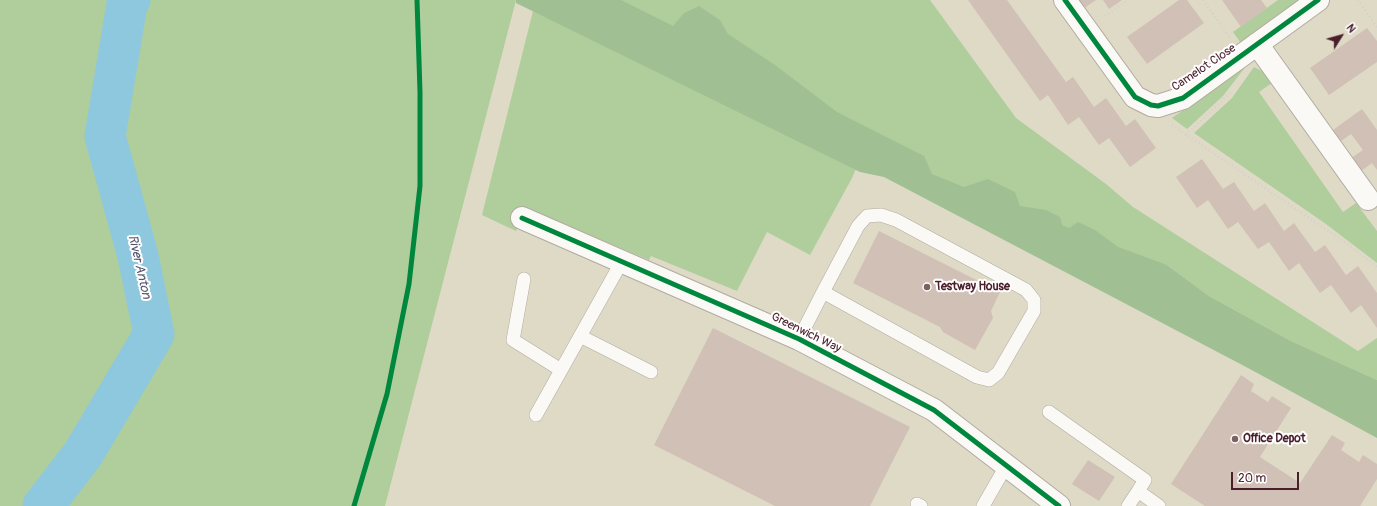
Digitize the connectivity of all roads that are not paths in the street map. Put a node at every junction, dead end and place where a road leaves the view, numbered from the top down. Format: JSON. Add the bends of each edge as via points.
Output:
{"nodes":[{"id":1,"x":1065,"y":0,"type":"edge"},
{"id":2,"x":1318,"y":0,"type":"edge"},
{"id":3,"x":1250,"y":50,"type":"junction"},
{"id":4,"x":1368,"y":199,"type":"dead end"},
{"id":5,"x":522,"y":218,"type":"dead end"},
{"id":6,"x":621,"y":262,"type":"junction"},
{"id":7,"x":524,"y":279,"type":"dead end"},
{"id":8,"x":824,"y":292,"type":"junction"},
{"id":9,"x":580,"y":336,"type":"junction"},
{"id":10,"x":800,"y":339,"type":"junction"},
{"id":11,"x":561,"y":370,"type":"junction"},
{"id":12,"x":651,"y":372,"type":"dead end"},
{"id":13,"x":1049,"y":412,"type":"dead end"},
{"id":14,"x":536,"y":415,"type":"dead end"},
{"id":15,"x":1006,"y":466,"type":"junction"},
{"id":16,"x":1138,"y":491,"type":"junction"},
{"id":17,"x":983,"y":506,"type":"edge"},
{"id":18,"x":1059,"y":506,"type":"edge"},
{"id":19,"x":1128,"y":506,"type":"edge"},
{"id":20,"x":1159,"y":506,"type":"edge"}],
"edges":[{"from":1,"to":3,"type":"street","name":"Camelot Close","via":[[1135,97],[1151,105],[1158,106],[1183,98]]},
{"from":2,"to":3,"type":"street","name":"Camelot Close"},
{"from":3,"to":4,"type":"street"},
{"from":5,"to":6,"type":"street","name":"Greenwich Way"},
{"from":6,"to":9,"type":"lane"},
{"from":6,"to":10,"type":"street","name":"Greenwich Way"},
{"from":7,"to":11,"type":"lane","via":[[513,340]]},
{"from":8,"to":8,"type":"lane","via":[[858,226],[868,216],[881,215],[896,220],[1026,290],[1034,300],[1034,311],[998,373],[989,380],[977,377]]},
{"from":8,"to":10,"type":"lane"},
{"from":9,"to":11,"type":"lane"},
{"from":9,"to":12,"type":"lane"},
{"from":10,"to":15,"type":"street","name":"Greenwich Way","via":[[934,410]]},
{"from":11,"to":14,"type":"lane"},
{"from":13,"to":16,"type":"lane","via":[[1145,480]]},
{"from":15,"to":17,"type":"lane"},
{"from":15,"to":18,"type":"street","name":"Greenwich Way"},
{"from":16,"to":19,"type":"lane"},
{"from":16,"to":20,"type":"lane"}]}
